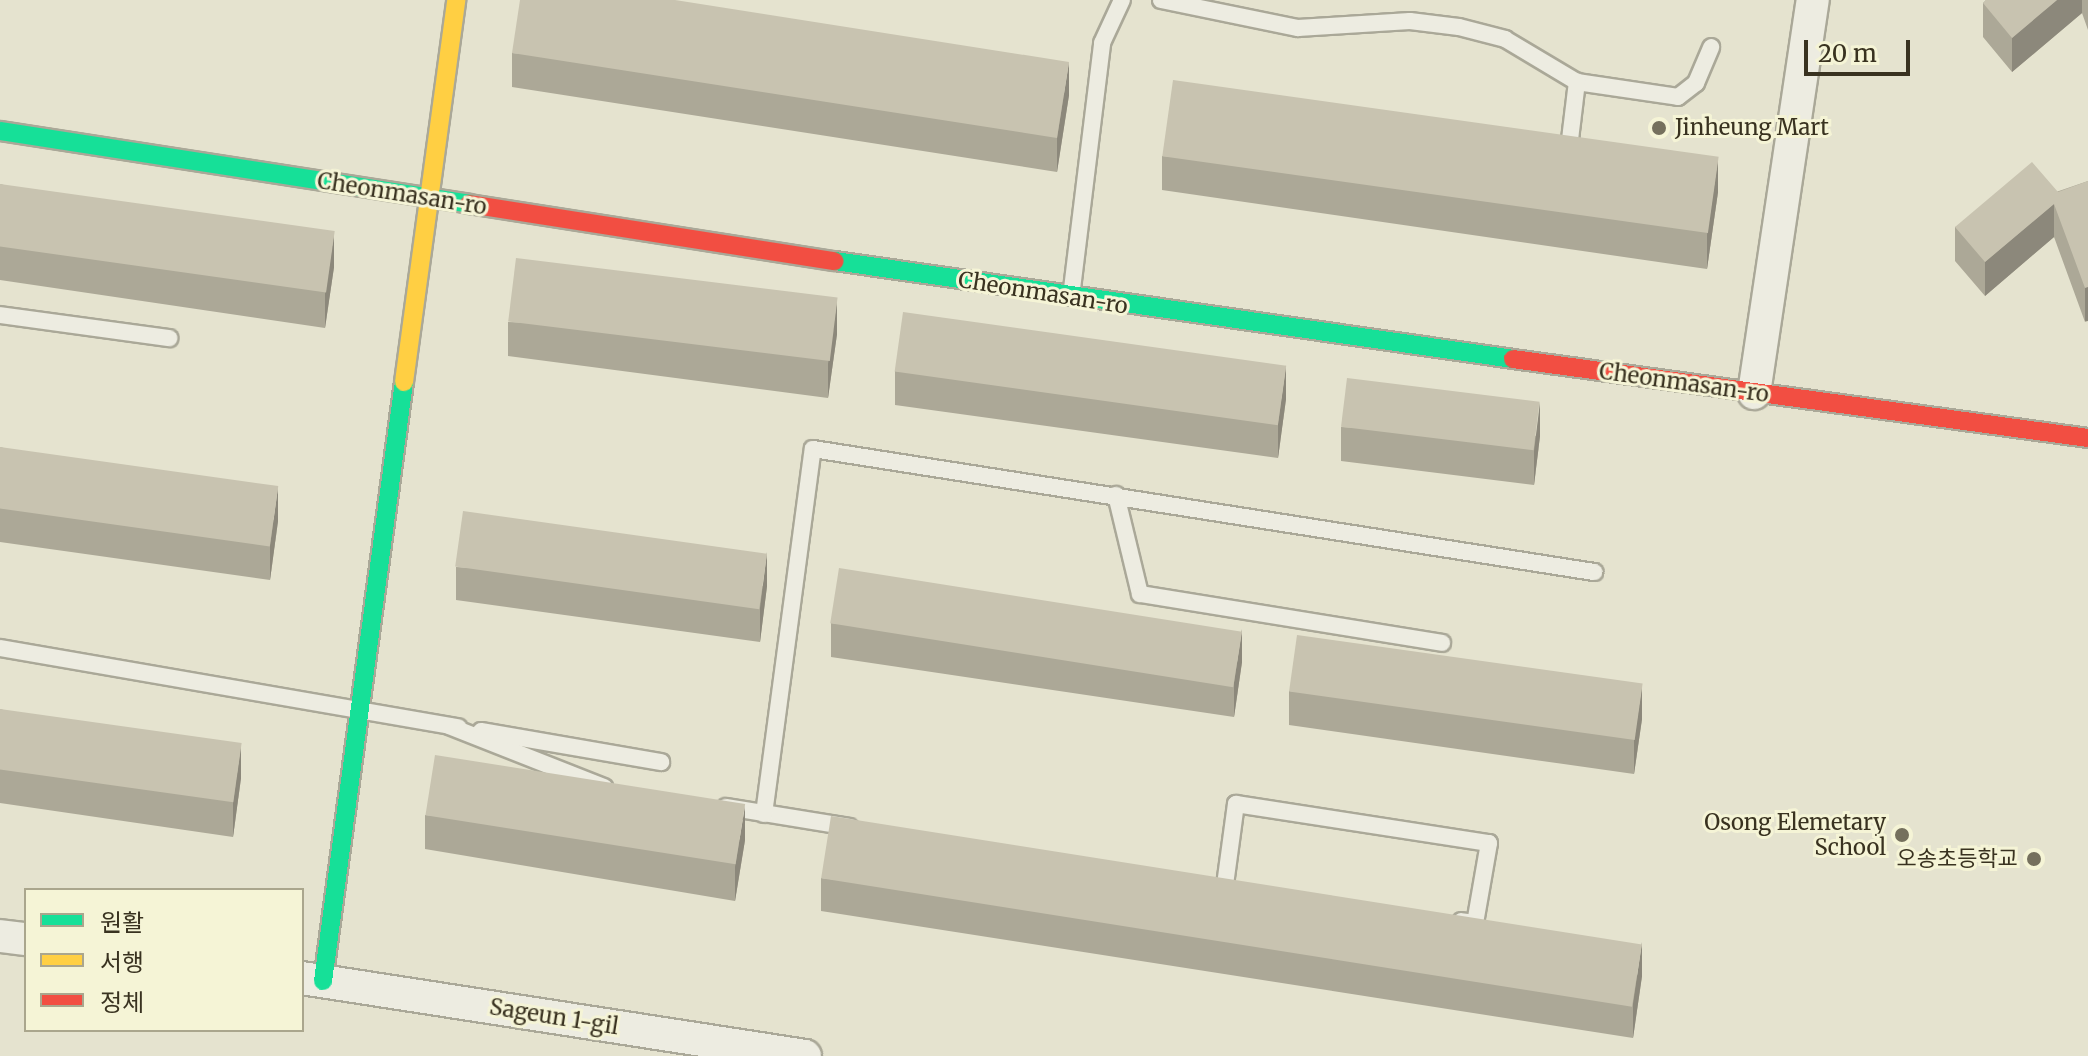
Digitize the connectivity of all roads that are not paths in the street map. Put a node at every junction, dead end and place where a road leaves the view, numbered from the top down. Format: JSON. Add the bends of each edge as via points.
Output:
{"nodes":[{"id":1,"x":456,"y":0,"type":"edge"},
{"id":2,"x":1122,"y":0,"type":"edge"},
{"id":3,"x":1161,"y":0,"type":"edge"},
{"id":4,"x":1813,"y":0,"type":"edge"},
{"id":5,"x":1711,"y":47,"type":"dead end"},
{"id":6,"x":1577,"y":82,"type":"junction"},
{"id":7,"x":0,"y":131,"type":"edge"},
{"id":8,"x":1568,"y":157,"type":"edge"},
{"id":9,"x":425,"y":197,"type":"junction"},
{"id":10,"x":1070,"y":298,"type":"junction"},
{"id":11,"x":0,"y":315,"type":"edge"},
{"id":12,"x":169,"y":338,"type":"dead end"},
{"id":13,"x":1754,"y":393,"type":"junction"},
{"id":14,"x":2088,"y":438,"type":"edge"},
{"id":15,"x":1116,"y":495,"type":"junction"},
{"id":16,"x":1594,"y":572,"type":"dead end"},
{"id":17,"x":1442,"y":643,"type":"dead end"},
{"id":18,"x":0,"y":648,"type":"edge"},
{"id":19,"x":366,"y":709,"type":"junction"},
{"id":20,"x":449,"y":726,"type":"junction"},
{"id":21,"x":661,"y":762,"type":"dead end"},
{"id":22,"x":631,"y":791,"type":"edge"},
{"id":23,"x":705,"y":804,"type":"edge"},
{"id":24,"x":764,"y":814,"type":"junction"},
{"id":25,"x":871,"y":830,"type":"edge"},
{"id":26,"x":1225,"y":885,"type":"edge"},
{"id":27,"x":1444,"y":919,"type":"edge"},
{"id":28,"x":0,"y":936,"type":"edge"},
{"id":29,"x":24,"y":939,"type":"edge"},
{"id":30,"x":313,"y":980,"type":"edge"},
{"id":31,"x":805,"y":1056,"type":"edge"}],
"edges":[{"from":1,"to":9,"type":"street"},
{"from":2,"to":10,"type":"lane","via":[[1102,43]]},
{"from":3,"to":6,"type":"lane","via":[[1298,28],[1410,21],[1459,27],[1505,39]]},
{"from":4,"to":13,"type":"street"},
{"from":5,"to":6,"type":"lane","via":[[1696,83],[1678,97]]},
{"from":6,"to":8,"type":"lane"},
{"from":7,"to":9,"type":"street","name":"Cheonmasan-ro"},
{"from":9,"to":10,"type":"street","name":"Cheonmasan-ro"},
{"from":9,"to":19,"type":"street"},
{"from":10,"to":13,"type":"street","name":"Cheonmasan-ro"},
{"from":11,"to":12,"type":"lane"},
{"from":13,"to":14,"type":"street","name":"Cheonmasan-ro"},
{"from":15,"to":16,"type":"lane"},
{"from":15,"to":17,"type":"lane","via":[[1140,594]]},
{"from":15,"to":24,"type":"lane","via":[[813,449]]},
{"from":18,"to":19,"type":"lane"},
{"from":19,"to":20,"type":"lane"},
{"from":19,"to":30,"type":"street"},
{"from":20,"to":21,"type":"lane"},
{"from":20,"to":22,"type":"lane"},
{"from":23,"to":24,"type":"lane"},
{"from":24,"to":25,"type":"lane"},
{"from":26,"to":27,"type":"lane","via":[[1236,804],[1489,843],[1475,923]]},
{"from":28,"to":29,"type":"street"},
{"from":30,"to":31,"type":"street","name":"Sageun 1-gil"}]}
